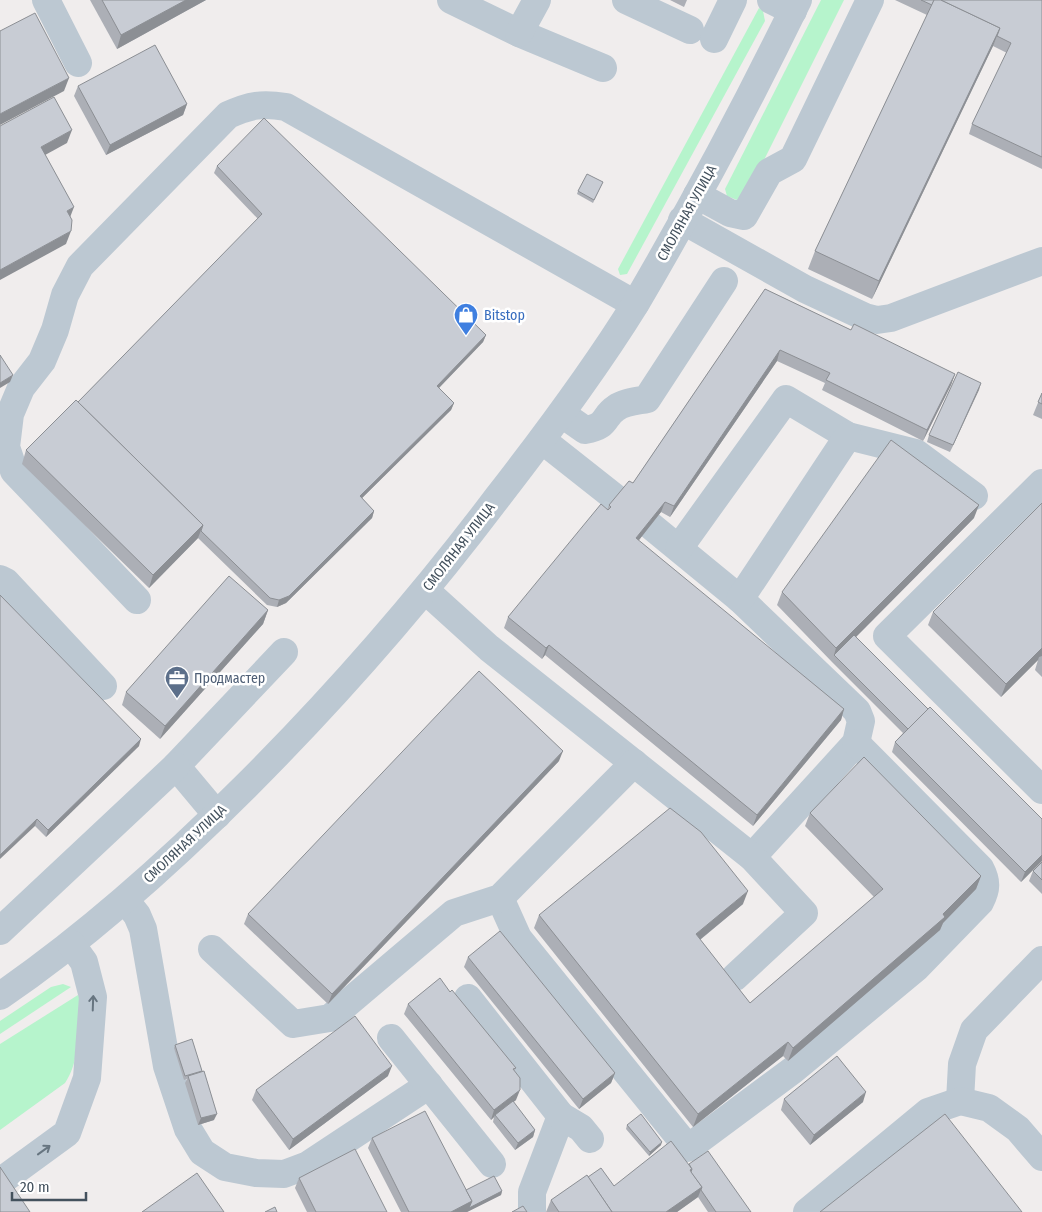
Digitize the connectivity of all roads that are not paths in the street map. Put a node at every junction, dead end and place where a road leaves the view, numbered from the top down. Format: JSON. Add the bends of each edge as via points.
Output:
{"nodes":[{"id":1,"x":46,"y":0,"type":"edge"},
{"id":2,"x":451,"y":0,"type":"edge"},
{"id":3,"x":537,"y":0,"type":"edge"},
{"id":4,"x":626,"y":0,"type":"edge"},
{"id":5,"x":733,"y":0,"type":"edge"},
{"id":6,"x":870,"y":0,"type":"edge"},
{"id":7,"x":787,"y":4,"type":"edge"},
{"id":8,"x":519,"y":33,"type":"junction"},
{"id":9,"x":78,"y":63,"type":"dead end"},
{"id":10,"x":603,"y":68,"type":"dead end"},
{"id":11,"x":697,"y":195,"type":"junction"},
{"id":12,"x":682,"y":220,"type":"junction"},
{"id":13,"x":1042,"y":261,"type":"edge"},
{"id":14,"x":724,"y":281,"type":"dead end"},
{"id":15,"x":635,"y":304,"type":"junction"},
{"id":16,"x":562,"y":414,"type":"junction"},
{"id":17,"x":848,"y":436,"type":"junction"},
{"id":18,"x":542,"y":440,"type":"junction"},
{"id":19,"x":1042,"y":483,"type":"edge"},
{"id":20,"x":974,"y":496,"type":"dead end"},
{"id":21,"x":618,"y":500,"type":"edge"},
{"id":22,"x":651,"y":526,"type":"edge"},
{"id":23,"x":679,"y":548,"type":"junction"},
{"id":24,"x":0,"y":579,"type":"edge"},
{"id":25,"x":425,"y":590,"type":"junction"},
{"id":26,"x":740,"y":599,"type":"junction"},
{"id":27,"x":137,"y":600,"type":"dead end"},
{"id":28,"x":284,"y":652,"type":"dead end"},
{"id":29,"x":103,"y":686,"type":"dead end"},
{"id":30,"x":856,"y":743,"type":"junction"},
{"id":31,"x":634,"y":763,"type":"junction"},
{"id":32,"x":176,"y":766,"type":"junction"},
{"id":33,"x":1042,"y":790,"type":"edge"},
{"id":34,"x":217,"y":815,"type":"junction"},
{"id":35,"x":752,"y":857,"type":"junction"},
{"id":36,"x":500,"y":898,"type":"junction"},
{"id":37,"x":125,"y":900,"type":"junction"},
{"id":38,"x":0,"y":931,"type":"edge"},
{"id":39,"x":71,"y":944,"type":"junction"},
{"id":40,"x":212,"y":950,"type":"dead end"},
{"id":41,"x":1042,"y":960,"type":"edge"},
{"id":42,"x":735,"y":977,"type":"dead end"},
{"id":43,"x":0,"y":996,"type":"edge"},
{"id":44,"x":468,"y":998,"type":"dead end"},
{"id":45,"x":391,"y":1038,"type":"dead end"},
{"id":46,"x":428,"y":1084,"type":"junction"},
{"id":47,"x":960,"y":1101,"type":"junction"},
{"id":48,"x":561,"y":1116,"type":"junction"},
{"id":49,"x":590,"y":1139,"type":"dead end"},
{"id":50,"x":1042,"y":1157,"type":"edge"},
{"id":51,"x":492,"y":1164,"type":"dead end"},
{"id":52,"x":4,"y":1178,"type":"edge"},
{"id":53,"x":532,"y":1212,"type":"edge"},
{"id":54,"x":807,"y":1212,"type":"edge"}],
"edges":[{"from":1,"to":9,"type":"street"},
{"from":2,"to":8,"type":"street"},
{"from":3,"to":8,"type":"street"},
{"from":4,"to":5,"type":"street","via":[[702,35]]},
{"from":6,"to":11,"type":"street","via":[[793,159],[769,172],[744,216],[730,213]]},
{"from":7,"to":11,"type":"street","name":"СМОЛЯНАЯ УЛИЦА","via":[[733,131]]},
{"from":8,"to":10,"type":"street"},
{"from":11,"to":12,"type":"street","name":"СМОЛЯНАЯ УЛИЦА"},
{"from":12,"to":13,"type":"street","via":[[805,289],[877,320],[891,318]]},
{"from":12,"to":15,"type":"street","name":"СМОЛЯНАЯ УЛИЦА"},
{"from":14,"to":16,"type":"street","via":[[647,399],[616,408],[603,425],[594,429],[585,430]]},
{"from":15,"to":16,"type":"street","name":"СМОЛЯНАЯ УЛИЦА"},
{"from":15,"to":27,"type":"street","via":[[286,107],[268,104],[246,106],[228,115],[80,266],[65,296],[42,360],[21,388],[10,414],[6,447],[14,471]]},
{"from":16,"to":18,"type":"street","name":"СМОЛЯНАЯ УЛИЦА"},
{"from":17,"to":20,"type":"street","via":[[916,454]]},
{"from":17,"to":23,"type":"street","via":[[786,399]]},
{"from":17,"to":26,"type":"street"},
{"from":18,"to":21,"type":"street"},
{"from":18,"to":25,"type":"street","name":"СМОЛЯНАЯ УЛИЦА"},
{"from":19,"to":33,"type":"street","via":[[886,636]]},
{"from":22,"to":23,"type":"street"},
{"from":23,"to":26,"type":"street"},
{"from":24,"to":29,"type":"street"},
{"from":25,"to":31,"type":"street","via":[[489,648]]},
{"from":25,"to":34,"type":"street","name":"СМОЛЯНАЯ УЛИЦА","via":[[352,677]]},
{"from":26,"to":30,"type":"street","via":[[857,711],[861,721]]},
{"from":28,"to":32,"type":"street"},
{"from":30,"to":35,"type":"street"},
{"from":30,"to":36,"type":"street","via":[[980,868],[986,878],[986,891],[980,902],[916,968],[793,1070],[688,1148],[518,938]]},
{"from":31,"to":35,"type":"street"},
{"from":31,"to":36,"type":"street"},
{"from":32,"to":34,"type":"street"},
{"from":32,"to":38,"type":"street"},
{"from":34,"to":37,"type":"street","name":"СМОЛЯНАЯ УЛИЦА"},
{"from":35,"to":42,"type":"street","via":[[804,913]]},
{"from":36,"to":40,"type":"street","via":[[454,913],[330,1018],[293,1024]]},
{"from":37,"to":39,"type":"street","name":"СМОЛЯНАЯ УЛИЦА"},
{"from":37,"to":46,"type":"street","via":[[143,929],[167,1066],[188,1129],[202,1152],[225,1167],[284,1174],[308,1165]]},
{"from":39,"to":43,"type":"street","name":"СМОЛЯНАЯ УЛИЦА"},
{"from":52,"to":39,"type":"street","one_way":true,"via":[[67,1133],[87,1078],[93,997],[84,962]]},
{"from":41,"to":47,"type":"street","via":[[974,1030],[962,1064]]},
{"from":44,"to":48,"type":"street"},
{"from":45,"to":46,"type":"street"},
{"from":46,"to":51,"type":"street"},
{"from":47,"to":50,"type":"street","via":[[989,1108],[1018,1129]]},
{"from":47,"to":54,"type":"street","via":[[928,1112]]},
{"from":48,"to":49,"type":"street","via":[[581,1128]]},
{"from":48,"to":53,"type":"street","via":[[532,1192]]}]}
